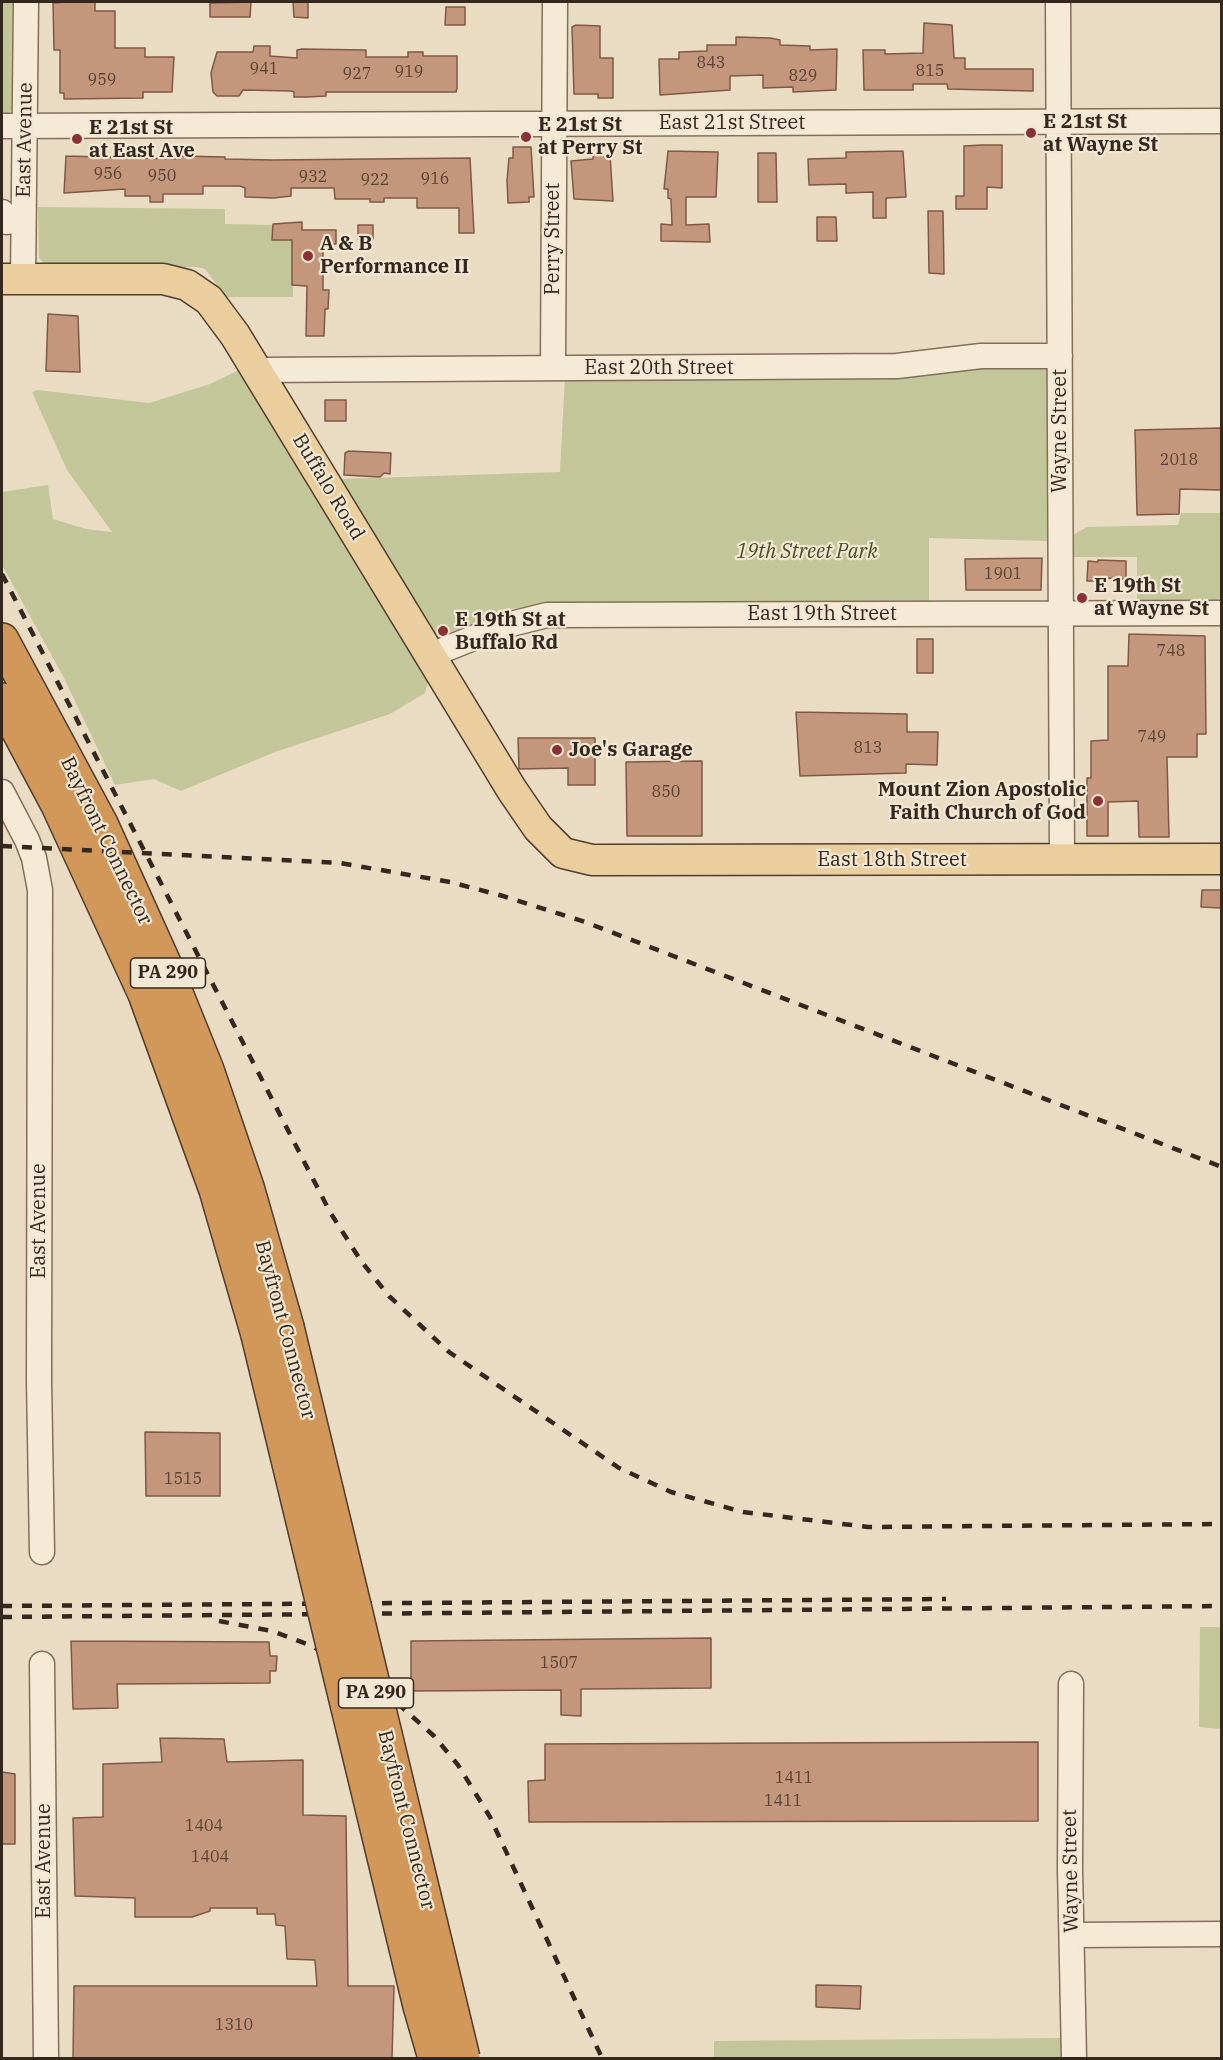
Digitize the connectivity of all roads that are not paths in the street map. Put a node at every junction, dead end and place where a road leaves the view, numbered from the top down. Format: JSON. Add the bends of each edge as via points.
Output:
{"nodes":[{"id":1,"x":26,"y":2,"type":"edge"},
{"id":2,"x":555,"y":2,"type":"edge"},
{"id":3,"x":1058,"y":2,"type":"edge"},
{"id":4,"x":1221,"y":121,"type":"edge"},
{"id":5,"x":1058,"y":122,"type":"junction"},
{"id":6,"x":554,"y":124,"type":"junction"},
{"id":7,"x":2,"y":126,"type":"edge"},
{"id":8,"x":26,"y":127,"type":"junction"},
{"id":9,"x":12,"y":279,"type":"edge"},
{"id":10,"x":1060,"y":356,"type":"junction"},
{"id":11,"x":553,"y":368,"type":"junction"},
{"id":12,"x":256,"y":370,"type":"junction"},
{"id":13,"x":1060,"y":613,"type":"junction"},
{"id":14,"x":1221,"y":613,"type":"edge"},
{"id":15,"x":2,"y":639,"type":"edge"},
{"id":16,"x":431,"y":655,"type":"junction"},
{"id":17,"x":2,"y":700,"type":"edge"},
{"id":18,"x":2,"y":792,"type":"edge"},
{"id":19,"x":563,"y":853,"type":"joint"},
{"id":20,"x":1221,"y":859,"type":"edge"},
{"id":21,"x":1062,"y":860,"type":"junction"},
{"id":22,"x":272,"y":1331,"type":"junction"},
{"id":23,"x":42,"y":1552,"type":"dead end"},
{"id":24,"x":42,"y":1664,"type":"dead end"},
{"id":25,"x":1071,"y":1684,"type":"dead end"},
{"id":26,"x":1221,"y":1934,"type":"edge"},
{"id":27,"x":1072,"y":1935,"type":"junction"},
{"id":28,"x":46,"y":2058,"type":"edge"},
{"id":29,"x":435,"y":2058,"type":"edge"},
{"id":30,"x":463,"y":2058,"type":"edge"},
{"id":31,"x":1074,"y":2058,"type":"edge"}],
"edges":[{"from":1,"to":8,"type":"street","name":"East Avenue"},
{"from":2,"to":6,"type":"street","name":"Perry Street"},
{"from":3,"to":5,"type":"street","name":"Wayne Street"},
{"from":4,"to":5,"type":"street","name":"East 21st Street"},
{"from":5,"to":6,"type":"street","name":"East 21st Street"},
{"from":5,"to":10,"type":"street","name":"Wayne Street"},
{"from":6,"to":8,"type":"street","name":"East 21st Street"},
{"from":6,"to":11,"type":"street","name":"Perry Street"},
{"from":7,"to":8,"type":"street","name":"East 21st Street"},
{"from":8,"to":9,"type":"street","name":"East Avenue"},
{"from":9,"to":12,"type":"main road","name":"Buffalo Road","via":[[162,279],[187,285],[222,315]]},
{"from":10,"to":11,"type":"street","name":"East 20th Street","via":[[981,356],[897,366]]},
{"from":10,"to":13,"type":"street","name":"Wayne Street"},
{"from":11,"to":12,"type":"street","name":"East 20th Street"},
{"from":12,"to":16,"type":"main road","name":"Buffalo Road"},
{"from":13,"to":14,"type":"street","name":"East 19th Street"},
{"from":13,"to":16,"type":"street","name":"East 19th Street","via":[[547,615],[503,626]]},
{"from":13,"to":21,"type":"street","name":"Wayne Street"},
{"from":15,"to":22,"type":"highway","name":"Bayfront Connector","number":"PA 290","via":[[101,824],[207,1071],[247,1187]]},
{"from":16,"to":19,"type":"main road","name":"Buffalo Road","via":[[512,790],[538,828]]},
{"from":17,"to":22,"type":"highway","name":"Bayfront Connector","number":"PA 290","via":[[58,804],[145,994]]},
{"from":18,"to":23,"type":"street","name":"East Avenue","via":[[34,858],[40,890]]},
{"from":19,"to":21,"type":"main road","name":"East 18th Street","via":[[592,860]]},
{"from":20,"to":21,"type":"main road","name":"East 18th Street"},
{"from":22,"to":29,"type":"highway","name":"Bayfront Connector","number":"PA 290","bridge":true,"via":[[420,2007]]},
{"from":22,"to":30,"type":"highway","name":"Bayfront Connector","number":"PA 290","bridge":true},
{"from":24,"to":28,"type":"street","name":"East Avenue"},
{"from":25,"to":27,"type":"street","name":"Wayne Street"},
{"from":26,"to":27,"type":"street"},
{"from":27,"to":31,"type":"street","name":"Wayne Street"}]}
